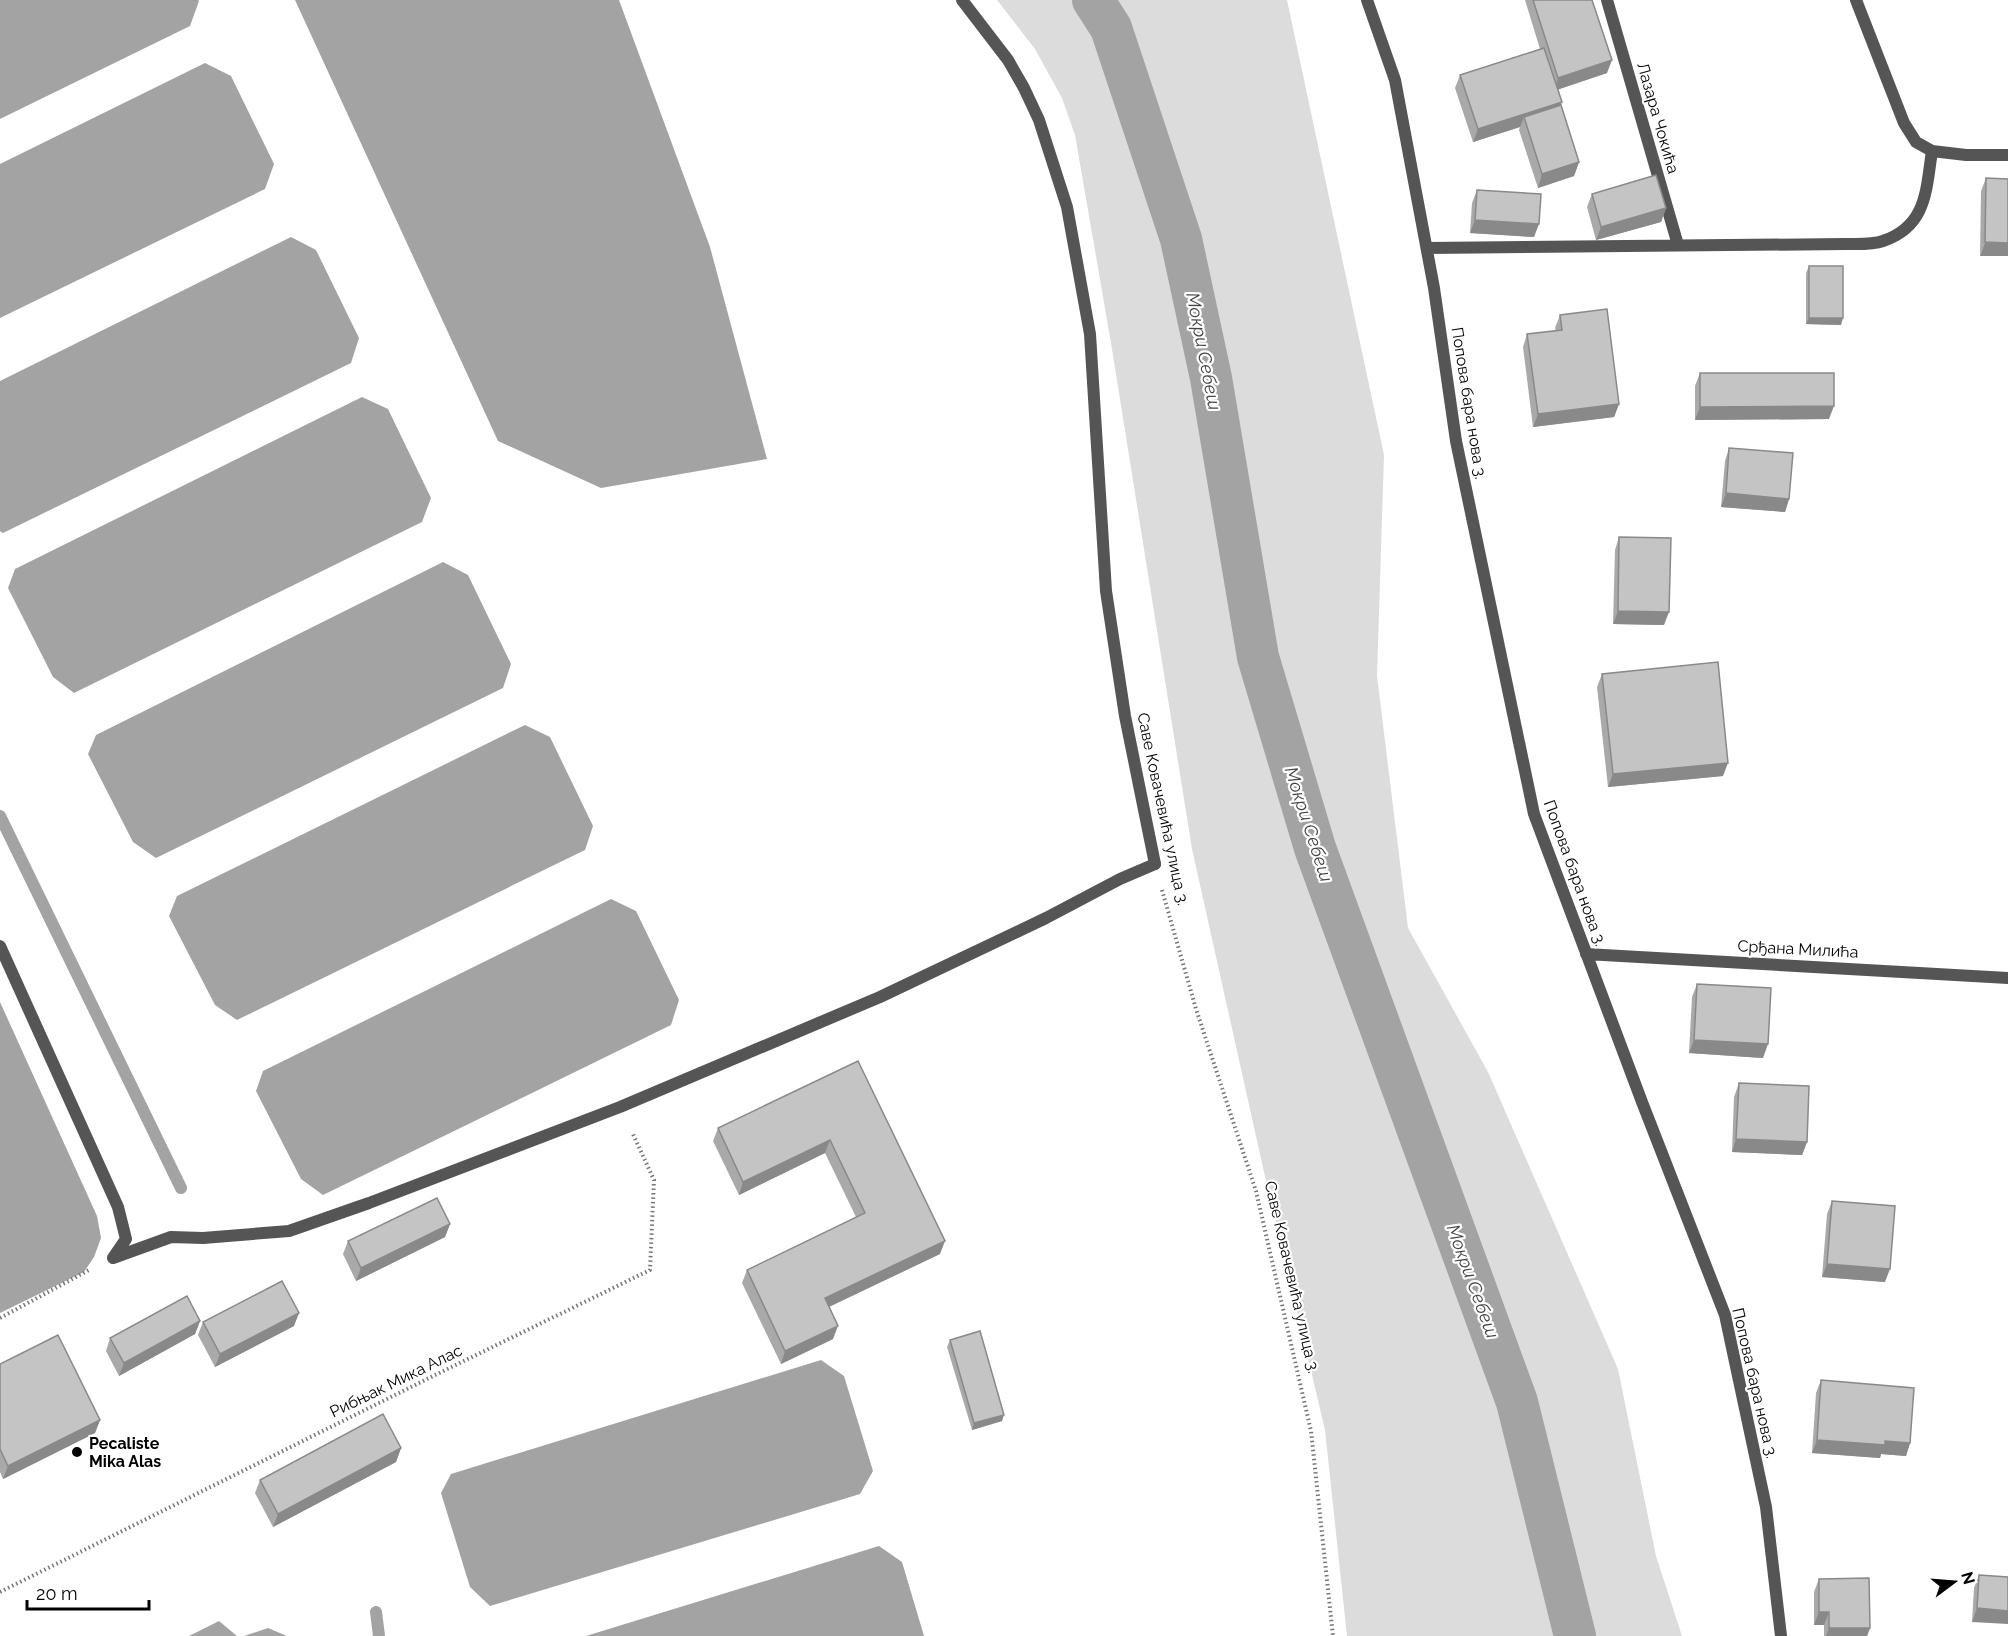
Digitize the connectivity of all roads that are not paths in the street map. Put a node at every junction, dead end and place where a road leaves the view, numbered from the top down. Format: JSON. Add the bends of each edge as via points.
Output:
{"nodes":[{"id":1,"x":962,"y":0,"type":"edge"},
{"id":2,"x":1367,"y":0,"type":"edge"},
{"id":3,"x":1607,"y":0,"type":"edge"},
{"id":4,"x":1856,"y":0,"type":"edge"},
{"id":5,"x":1932,"y":151,"type":"junction"},
{"id":6,"x":2008,"y":155,"type":"edge"},
{"id":7,"x":1678,"y":245,"type":"junction"},
{"id":8,"x":1427,"y":248,"type":"junction"},
{"id":9,"x":0,"y":945,"type":"edge"},
{"id":10,"x":1586,"y":954,"type":"junction"},
{"id":11,"x":2008,"y":978,"type":"edge"},
{"id":12,"x":1781,"y":1636,"type":"edge"}],
"edges":[{"from":1,"to":9,"type":"street","name":"Саве Ковачевића улица 3.","via":[[1008,60],[1024,88],[1040,120],[1067,207],[1090,334],[1106,591],[1125,716],[1155,864],[880,997],[620,1107],[369,1203],[289,1231],[171,1237],[113,1258],[126,1239],[118,1207]]},
{"from":2,"to":8,"type":"street","name":"Попова бара нова 3.","via":[[1395,80]]},
{"from":3,"to":7,"type":"street","name":"Лазара Чокића"},
{"from":4,"to":5,"type":"street","via":[[1904,123],[1916,142]]},
{"from":5,"to":6,"type":"street"},
{"from":5,"to":7,"type":"street","via":[[1925,201],[1916,219],[1882,242]]},
{"from":7,"to":8,"type":"street"},
{"from":8,"to":10,"type":"street","name":"Попова бара нова 3.","via":[[1456,441],[1534,814]]},
{"from":10,"to":11,"type":"street","name":"Срђана Милића"},
{"from":10,"to":12,"type":"street","name":"Попова бара нова 3.","via":[[1725,1315],[1766,1507]]}]}
